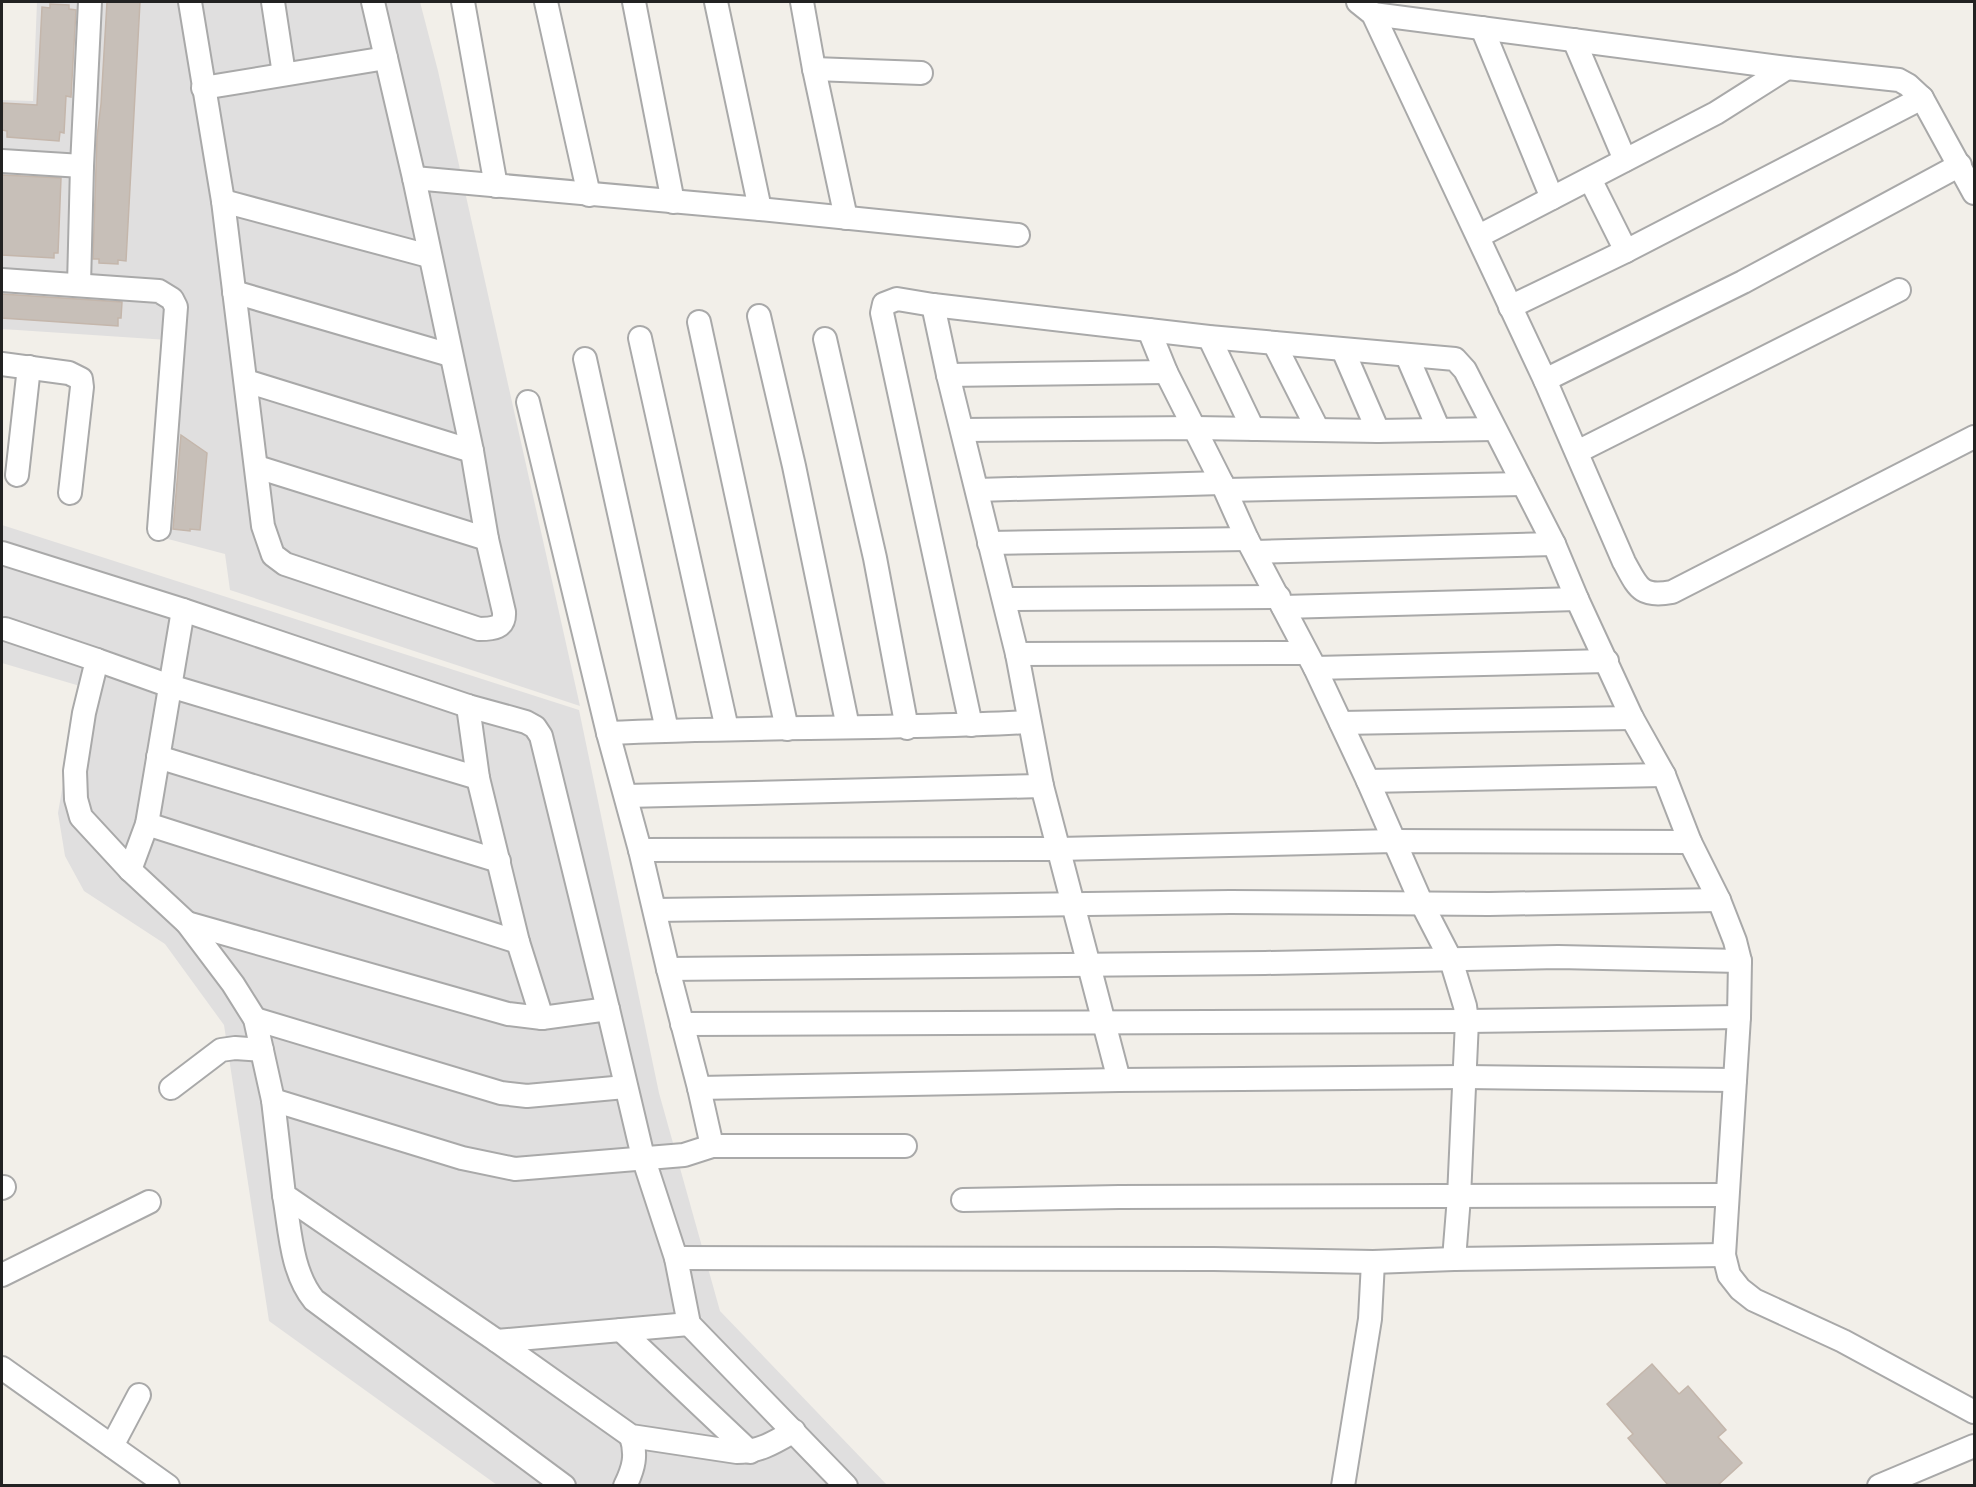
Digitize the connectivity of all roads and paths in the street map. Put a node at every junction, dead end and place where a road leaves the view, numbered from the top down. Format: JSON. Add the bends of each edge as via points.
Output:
{"nodes":[{"id":1,"x":90,"y":2,"type":"edge"},
{"id":2,"x":190,"y":2,"type":"edge"},
{"id":3,"x":273,"y":2,"type":"edge"},
{"id":4,"x":373,"y":2,"type":"edge"},
{"id":5,"x":463,"y":2,"type":"edge"},
{"id":6,"x":546,"y":2,"type":"edge"},
{"id":7,"x":634,"y":2,"type":"edge"},
{"id":8,"x":716,"y":2,"type":"edge"},
{"id":9,"x":802,"y":2,"type":"edge"},
{"id":10,"x":1366,"y":8,"type":"edge"},
{"id":11,"x":1482,"y":28,"type":"junction"},
{"id":12,"x":1574,"y":40,"type":"junction"},
{"id":13,"x":386,"y":58,"type":"junction"},
{"id":14,"x":1787,"y":68,"type":"junction"},
{"id":15,"x":814,"y":69,"type":"junction"},
{"id":16,"x":921,"y":73,"type":"dead end"},
{"id":17,"x":284,"y":74,"type":"junction"},
{"id":18,"x":203,"y":88,"type":"junction"},
{"id":19,"x":1922,"y":98,"type":"junction"},
{"id":20,"x":1624,"y":160,"type":"junction"},
{"id":21,"x":2,"y":161,"type":"edge"},
{"id":22,"x":1960,"y":165,"type":"junction"},
{"id":23,"x":82,"y":166,"type":"junction"},
{"id":24,"x":414,"y":178,"type":"junction"},
{"id":25,"x":1590,"y":179,"type":"junction"},
{"id":26,"x":496,"y":186,"type":"junction"},
{"id":27,"x":1974,"y":193,"type":"edge"},
{"id":28,"x":589,"y":195,"type":"junction"},
{"id":29,"x":1552,"y":198,"type":"junction"},
{"id":30,"x":223,"y":201,"type":"junction"},
{"id":31,"x":672,"y":202,"type":"junction"},
{"id":32,"x":760,"y":209,"type":"junction"},
{"id":33,"x":846,"y":218,"type":"junction"},
{"id":34,"x":1018,"y":235,"type":"dead end"},
{"id":35,"x":1479,"y":236,"type":"junction"},
{"id":36,"x":1626,"y":251,"type":"junction"},
{"id":37,"x":429,"y":256,"type":"junction"},
{"id":38,"x":2,"y":280,"type":"edge"},
{"id":39,"x":79,"y":285,"type":"junction"},
{"id":40,"x":1899,"y":290,"type":"dead end"},
{"id":41,"x":234,"y":292,"type":"junction"},
{"id":42,"x":933,"y":305,"type":"junction"},
{"id":43,"x":1510,"y":307,"type":"junction"},
{"id":44,"x":759,"y":316,"type":"dead end"},
{"id":45,"x":699,"y":322,"type":"dead end"},
{"id":46,"x":1149,"y":330,"type":"junction"},
{"id":47,"x":1209,"y":337,"type":"junction"},
{"id":48,"x":640,"y":338,"type":"dead end"},
{"id":49,"x":825,"y":339,"type":"dead end"},
{"id":50,"x":1274,"y":343,"type":"junction"},
{"id":51,"x":1343,"y":350,"type":"junction"},
{"id":52,"x":450,"y":355,"type":"junction"},
{"id":53,"x":1407,"y":356,"type":"junction"},
{"id":54,"x":585,"y":359,"type":"dead end"},
{"id":55,"x":2,"y":364,"type":"edge"},
{"id":56,"x":29,"y":368,"type":"junction"},
{"id":57,"x":1166,"y":372,"type":"junction"},
{"id":58,"x":948,"y":375,"type":"junction"},
{"id":59,"x":1545,"y":380,"type":"junction"},
{"id":60,"x":246,"y":381,"type":"junction"},
{"id":61,"x":528,"y":402,"type":"dead end"},
{"id":62,"x":1195,"y":428,"type":"junction"},
{"id":63,"x":1253,"y":429,"type":"junction"},
{"id":64,"x":1494,"y":429,"type":"junction"},
{"id":65,"x":963,"y":430,"type":"junction"},
{"id":66,"x":1318,"y":430,"type":"junction"},
{"id":67,"x":1439,"y":430,"type":"junction"},
{"id":68,"x":1378,"y":431,"type":"junction"},
{"id":69,"x":1974,"y":437,"type":"edge"},
{"id":70,"x":472,"y":451,"type":"junction"},
{"id":71,"x":1577,"y":452,"type":"junction"},
{"id":72,"x":257,"y":467,"type":"junction"},
{"id":73,"x":17,"y":475,"type":"dead end"},
{"id":74,"x":1523,"y":484,"type":"junction"},
{"id":75,"x":1224,"y":487,"type":"junction"},
{"id":76,"x":977,"y":490,"type":"junction"},
{"id":77,"x":70,"y":493,"type":"dead end"},
{"id":78,"x":159,"y":529,"type":"dead end"},
{"id":79,"x":488,"y":539,"type":"junction"},
{"id":80,"x":989,"y":543,"type":"junction"},
{"id":81,"x":1554,"y":544,"type":"junction"},
{"id":82,"x":1251,"y":545,"type":"junction"},
{"id":83,"x":2,"y":553,"type":"edge"},
{"id":84,"x":1004,"y":599,"type":"junction"},
{"id":85,"x":1577,"y":599,"type":"junction"},
{"id":86,"x":1281,"y":602,"type":"junction"},
{"id":87,"x":183,"y":610,"type":"junction"},
{"id":88,"x":4,"y":629,"type":"dead end"},
{"id":89,"x":1017,"y":654,"type":"junction"},
{"id":90,"x":97,"y":660,"type":"junction"},
{"id":91,"x":1310,"y":661,"type":"junction"},
{"id":92,"x":1607,"y":661,"type":"junction"},
{"id":93,"x":170,"y":687,"type":"junction"},
{"id":94,"x":468,"y":706,"type":"junction"},
{"id":95,"x":1632,"y":718,"type":"junction"},
{"id":96,"x":1029,"y":722,"type":"junction"},
{"id":97,"x":1341,"y":723,"type":"junction"},
{"id":98,"x":971,"y":725,"type":"junction"},
{"id":99,"x":848,"y":727,"type":"junction"},
{"id":100,"x":907,"y":728,"type":"junction"},
{"id":101,"x":727,"y":729,"type":"junction"},
{"id":102,"x":787,"y":729,"type":"junction"},
{"id":103,"x":667,"y":730,"type":"junction"},
{"id":104,"x":608,"y":733,"type":"junction"},
{"id":105,"x":158,"y":757,"type":"junction"},
{"id":106,"x":1664,"y":775,"type":"junction"},
{"id":107,"x":478,"y":778,"type":"junction"},
{"id":108,"x":1368,"y":780,"type":"junction"},
{"id":109,"x":1042,"y":786,"type":"junction"},
{"id":110,"x":626,"y":796,"type":"junction"},
{"id":111,"x":147,"y":824,"type":"junction"},
{"id":112,"x":1394,"y":842,"type":"junction"},
{"id":113,"x":1690,"y":842,"type":"junction"},
{"id":114,"x":1059,"y":849,"type":"junction"},
{"id":115,"x":640,"y":850,"type":"junction"},
{"id":116,"x":499,"y":861,"type":"junction"},
{"id":117,"x":130,"y":870,"type":"junction"},
{"id":118,"x":1719,"y":900,"type":"junction"},
{"id":119,"x":1421,"y":902,"type":"junction"},
{"id":120,"x":1072,"y":905,"type":"junction"},
{"id":121,"x":655,"y":910,"type":"junction"},
{"id":122,"x":187,"y":923,"type":"junction"},
{"id":123,"x":518,"y":942,"type":"junction"},
{"id":124,"x":1451,"y":960,"type":"junction"},
{"id":125,"x":1740,"y":961,"type":"junction"},
{"id":126,"x":1089,"y":964,"type":"junction"},
{"id":127,"x":668,"y":969,"type":"junction"},
{"id":128,"x":608,"y":1009,"type":"junction"},
{"id":129,"x":1739,"y":1017,"type":"junction"},
{"id":130,"x":542,"y":1018,"type":"junction"},
{"id":131,"x":255,"y":1019,"type":"junction"},
{"id":132,"x":1467,"y":1021,"type":"junction"},
{"id":133,"x":1105,"y":1023,"type":"junction"},
{"id":134,"x":682,"y":1024,"type":"junction"},
{"id":135,"x":262,"y":1050,"type":"junction"},
{"id":136,"x":1465,"y":1077,"type":"junction"},
{"id":137,"x":1119,"y":1080,"type":"junction"},
{"id":138,"x":1736,"y":1080,"type":"junction"},
{"id":139,"x":625,"y":1087,"type":"junction"},
{"id":140,"x":699,"y":1088,"type":"junction"},
{"id":141,"x":171,"y":1089,"type":"dead end"},
{"id":142,"x":273,"y":1100,"type":"junction"},
{"id":143,"x":712,"y":1146,"type":"junction"},
{"id":144,"x":904,"y":1146,"type":"dead end"},
{"id":145,"x":643,"y":1157,"type":"junction"},
{"id":146,"x":284,"y":1195,"type":"junction"},
{"id":147,"x":1726,"y":1195,"type":"junction"},
{"id":148,"x":1459,"y":1197,"type":"junction"},
{"id":149,"x":963,"y":1200,"type":"dead end"},
{"id":150,"x":148,"y":1202,"type":"dead end"},
{"id":151,"x":1724,"y":1255,"type":"junction"},
{"id":152,"x":676,"y":1258,"type":"junction"},
{"id":153,"x":1454,"y":1258,"type":"junction"},
{"id":154,"x":1373,"y":1262,"type":"junction"},
{"id":155,"x":2,"y":1275,"type":"edge"},
{"id":156,"x":689,"y":1324,"type":"junction"},
{"id":157,"x":621,"y":1330,"type":"junction"},
{"id":158,"x":497,"y":1341,"type":"junction"},
{"id":159,"x":2,"y":1368,"type":"edge"},
{"id":160,"x":140,"y":1395,"type":"dead end"},
{"id":161,"x":1974,"y":1412,"type":"edge"},
{"id":162,"x":794,"y":1431,"type":"junction"},
{"id":163,"x":631,"y":1436,"type":"junction"},
{"id":164,"x":112,"y":1446,"type":"junction"},
{"id":165,"x":1974,"y":1446,"type":"edge"},
{"id":166,"x":750,"y":1452,"type":"junction"},
{"id":167,"x":168,"y":1485,"type":"edge"},
{"id":168,"x":564,"y":1485,"type":"edge"},
{"id":169,"x":625,"y":1485,"type":"edge"},
{"id":170,"x":846,"y":1485,"type":"edge"},
{"id":171,"x":1342,"y":1485,"type":"edge"},
{"id":172,"x":1879,"y":1485,"type":"edge"}],
"edges":[{"from":1,"to":23,"type":"street"},
{"from":2,"to":18,"type":"street"},
{"from":3,"to":17,"type":"street"},
{"from":4,"to":13,"type":"street"},
{"from":5,"to":26,"type":"street"},
{"from":6,"to":28,"type":"street"},
{"from":7,"to":31,"type":"street"},
{"from":8,"to":32,"type":"street"},
{"from":9,"to":15,"type":"street"},
{"from":10,"to":11,"type":"street"},
{"from":10,"to":35,"type":"street"},
{"from":11,"to":12,"type":"street"},
{"from":11,"to":29,"type":"street"},
{"from":12,"to":14,"type":"street"},
{"from":12,"to":20,"type":"street"},
{"from":13,"to":17,"type":"street"},
{"from":13,"to":24,"type":"street"},
{"from":14,"to":19,"type":"street","via":[[1899,80]]},
{"from":14,"to":20,"type":"street","via":[[1716,113]]},
{"from":15,"to":16,"type":"street"},
{"from":15,"to":33,"type":"street"},
{"from":17,"to":18,"type":"street"},
{"from":18,"to":30,"type":"street"},
{"from":19,"to":22,"type":"street"},
{"from":19,"to":36,"type":"street"},
{"from":20,"to":25,"type":"street"},
{"from":21,"to":23,"type":"street"},
{"from":22,"to":27,"type":"street"},
{"from":22,"to":59,"type":"street","via":[[1743,282]]},
{"from":23,"to":39,"type":"street"},
{"from":24,"to":26,"type":"street"},
{"from":24,"to":37,"type":"street"},
{"from":25,"to":29,"type":"street"},
{"from":25,"to":36,"type":"street"},
{"from":26,"to":28,"type":"street"},
{"from":28,"to":31,"type":"street"},
{"from":29,"to":35,"type":"street"},
{"from":30,"to":37,"type":"street"},
{"from":30,"to":41,"type":"street"},
{"from":31,"to":32,"type":"street"},
{"from":32,"to":33,"type":"street"},
{"from":33,"to":34,"type":"street"},
{"from":35,"to":43,"type":"street"},
{"from":36,"to":43,"type":"street"},
{"from":37,"to":52,"type":"street"},
{"from":38,"to":39,"type":"street"},
{"from":39,"to":78,"type":"street","via":[[159,291],[172,298],[176,307]]},
{"from":40,"to":71,"type":"street"},
{"from":41,"to":52,"type":"street"},
{"from":41,"to":60,"type":"street"},
{"from":42,"to":46,"type":"street"},
{"from":42,"to":58,"type":"street"},
{"from":42,"to":98,"type":"street","via":[[897,299],[884,304],[882,313]]},
{"from":43,"to":59,"type":"street"},
{"from":44,"to":99,"type":"street"},
{"from":45,"to":102,"type":"street"},
{"from":46,"to":47,"type":"street"},
{"from":46,"to":57,"type":"street"},
{"from":47,"to":50,"type":"street"},
{"from":47,"to":63,"type":"street"},
{"from":48,"to":101,"type":"street"},
{"from":49,"to":100,"type":"street","via":[[875,558]]},
{"from":50,"to":51,"type":"street"},
{"from":50,"to":66,"type":"street"},
{"from":51,"to":53,"type":"street"},
{"from":51,"to":68,"type":"street"},
{"from":52,"to":70,"type":"street"},
{"from":53,"to":64,"type":"street","via":[[1455,359],[1465,370]]},
{"from":53,"to":67,"type":"street"},
{"from":54,"to":103,"type":"street"},
{"from":55,"to":56,"type":"street"},
{"from":56,"to":73,"type":"street"},
{"from":56,"to":77,"type":"street","via":[[69,373],[81,380]]},
{"from":57,"to":58,"type":"street"},
{"from":57,"to":62,"type":"street"},
{"from":58,"to":65,"type":"street"},
{"from":59,"to":71,"type":"street"},
{"from":60,"to":70,"type":"street"},
{"from":60,"to":72,"type":"street"},
{"from":61,"to":104,"type":"street"},
{"from":62,"to":63,"type":"street"},
{"from":62,"to":65,"type":"street"},
{"from":62,"to":75,"type":"street"},
{"from":63,"to":66,"type":"street"},
{"from":64,"to":67,"type":"street"},
{"from":64,"to":74,"type":"street"},
{"from":65,"to":76,"type":"street"},
{"from":66,"to":68,"type":"street"},
{"from":67,"to":68,"type":"street"},
{"from":69,"to":71,"type":"street","via":[[1672,592],[1657,595],[1645,592],[1624,562]]},
{"from":70,"to":79,"type":"street"},
{"from":72,"to":79,"type":"street"},
{"from":72,"to":79,"type":"street","via":[[263,526],[273,555],[285,564],[479,629],[494,629],[504,619]]},
{"from":74,"to":75,"type":"street"},
{"from":74,"to":81,"type":"street"},
{"from":75,"to":76,"type":"street"},
{"from":75,"to":82,"type":"street"},
{"from":76,"to":80,"type":"street"},
{"from":80,"to":82,"type":"street"},
{"from":80,"to":84,"type":"street"},
{"from":81,"to":82,"type":"street"},
{"from":81,"to":85,"type":"street"},
{"from":82,"to":86,"type":"street"},
{"from":83,"to":87,"type":"street"},
{"from":84,"to":86,"type":"street"},
{"from":84,"to":89,"type":"street"},
{"from":85,"to":86,"type":"street"},
{"from":85,"to":92,"type":"street"},
{"from":86,"to":91,"type":"street"},
{"from":87,"to":93,"type":"street"},
{"from":87,"to":94,"type":"street"},
{"from":88,"to":90,"type":"street"},
{"from":89,"to":91,"type":"street"},
{"from":89,"to":96,"type":"street"},
{"from":90,"to":93,"type":"street"},
{"from":90,"to":117,"type":"street","via":[[84,713],[75,800],[81,817]]},
{"from":91,"to":92,"type":"street"},
{"from":91,"to":97,"type":"street"},
{"from":92,"to":95,"type":"street"},
{"from":93,"to":105,"type":"street"},
{"from":93,"to":107,"type":"street"},
{"from":94,"to":107,"type":"street"},
{"from":94,"to":128,"type":"street","via":[[526,722],[541,736]]},
{"from":95,"to":97,"type":"street"},
{"from":95,"to":106,"type":"street"},
{"from":96,"to":98,"type":"street"},
{"from":96,"to":109,"type":"street"},
{"from":97,"to":108,"type":"street"},
{"from":98,"to":100,"type":"street"},
{"from":99,"to":100,"type":"street"},
{"from":99,"to":102,"type":"street"},
{"from":101,"to":102,"type":"street"},
{"from":101,"to":103,"type":"street"},
{"from":103,"to":104,"type":"street"},
{"from":104,"to":110,"type":"street"},
{"from":105,"to":111,"type":"street"},
{"from":105,"to":116,"type":"street"},
{"from":106,"to":108,"type":"street"},
{"from":106,"to":113,"type":"street"},
{"from":107,"to":116,"type":"street"},
{"from":108,"to":112,"type":"street"},
{"from":109,"to":110,"type":"street"},
{"from":109,"to":114,"type":"street"},
{"from":110,"to":115,"type":"street"},
{"from":111,"to":117,"type":"street"},
{"from":111,"to":123,"type":"street"},
{"from":112,"to":113,"type":"street"},
{"from":112,"to":114,"type":"street"},
{"from":112,"to":119,"type":"street"},
{"from":113,"to":118,"type":"street"},
{"from":114,"to":115,"type":"street"},
{"from":114,"to":120,"type":"street"},
{"from":115,"to":121,"type":"street"},
{"from":116,"to":123,"type":"street"},
{"from":117,"to":122,"type":"street"},
{"from":118,"to":119,"type":"street"},
{"from":118,"to":125,"type":"street"},
{"from":119,"to":120,"type":"street"},
{"from":119,"to":124,"type":"street"},
{"from":120,"to":121,"type":"street"},
{"from":120,"to":126,"type":"street"},
{"from":121,"to":127,"type":"street"},
{"from":122,"to":130,"type":"street","via":[[508,1014]]},
{"from":122,"to":131,"type":"street"},
{"from":123,"to":130,"type":"street"},
{"from":124,"to":125,"type":"street","via":[[1558,957]]},
{"from":124,"to":126,"type":"street"},
{"from":124,"to":132,"type":"street"},
{"from":125,"to":129,"type":"street"},
{"from":126,"to":127,"type":"street"},
{"from":126,"to":133,"type":"street"},
{"from":127,"to":134,"type":"street"},
{"from":128,"to":130,"type":"street"},
{"from":128,"to":139,"type":"street"},
{"from":129,"to":132,"type":"street"},
{"from":129,"to":138,"type":"street"},
{"from":131,"to":135,"type":"street"},
{"from":131,"to":139,"type":"street","via":[[501,1093],[527,1096]]},
{"from":132,"to":133,"type":"street"},
{"from":132,"to":136,"type":"street"},
{"from":133,"to":134,"type":"street"},
{"from":133,"to":137,"type":"street"},
{"from":134,"to":140,"type":"street"},
{"from":135,"to":141,"type":"street","via":[[222,1050]]},
{"from":135,"to":142,"type":"street"},
{"from":136,"to":137,"type":"street"},
{"from":136,"to":138,"type":"street"},
{"from":136,"to":148,"type":"street"},
{"from":137,"to":140,"type":"street"},
{"from":138,"to":147,"type":"street"},
{"from":139,"to":145,"type":"street"},
{"from":140,"to":143,"type":"street"},
{"from":142,"to":145,"type":"street","via":[[462,1158],[515,1169]]},
{"from":142,"to":146,"type":"street"},
{"from":143,"to":144,"type":"street"},
{"from":143,"to":145,"type":"street","via":[[684,1155]]},
{"from":145,"to":152,"type":"street"},
{"from":146,"to":158,"type":"street"},
{"from":146,"to":168,"type":"street","via":[[297,1268],[314,1300]]},
{"from":147,"to":148,"type":"street"},
{"from":147,"to":151,"type":"street"},
{"from":148,"to":149,"type":"street"},
{"from":148,"to":153,"type":"street"},
{"from":150,"to":155,"type":"street"},
{"from":151,"to":153,"type":"street"},
{"from":151,"to":161,"type":"street","via":[[1729,1275],[1754,1300],[1843,1341]]},
{"from":152,"to":154,"type":"street"},
{"from":152,"to":156,"type":"street"},
{"from":153,"to":154,"type":"street"},
{"from":154,"to":171,"type":"street","via":[[1370,1319]]},
{"from":156,"to":157,"type":"street"},
{"from":156,"to":162,"type":"street"},
{"from":157,"to":158,"type":"street"},
{"from":157,"to":166,"type":"street"},
{"from":158,"to":163,"type":"street"},
{"from":159,"to":164,"type":"street"},
{"from":160,"to":164,"type":"street"},
{"from":162,"to":166,"type":"street"},
{"from":162,"to":170,"type":"street"},
{"from":163,"to":166,"type":"street"},
{"from":163,"to":169,"type":"street","via":[[635,1458]]},
{"from":164,"to":167,"type":"street"},
{"from":165,"to":172,"type":"street"}]}
